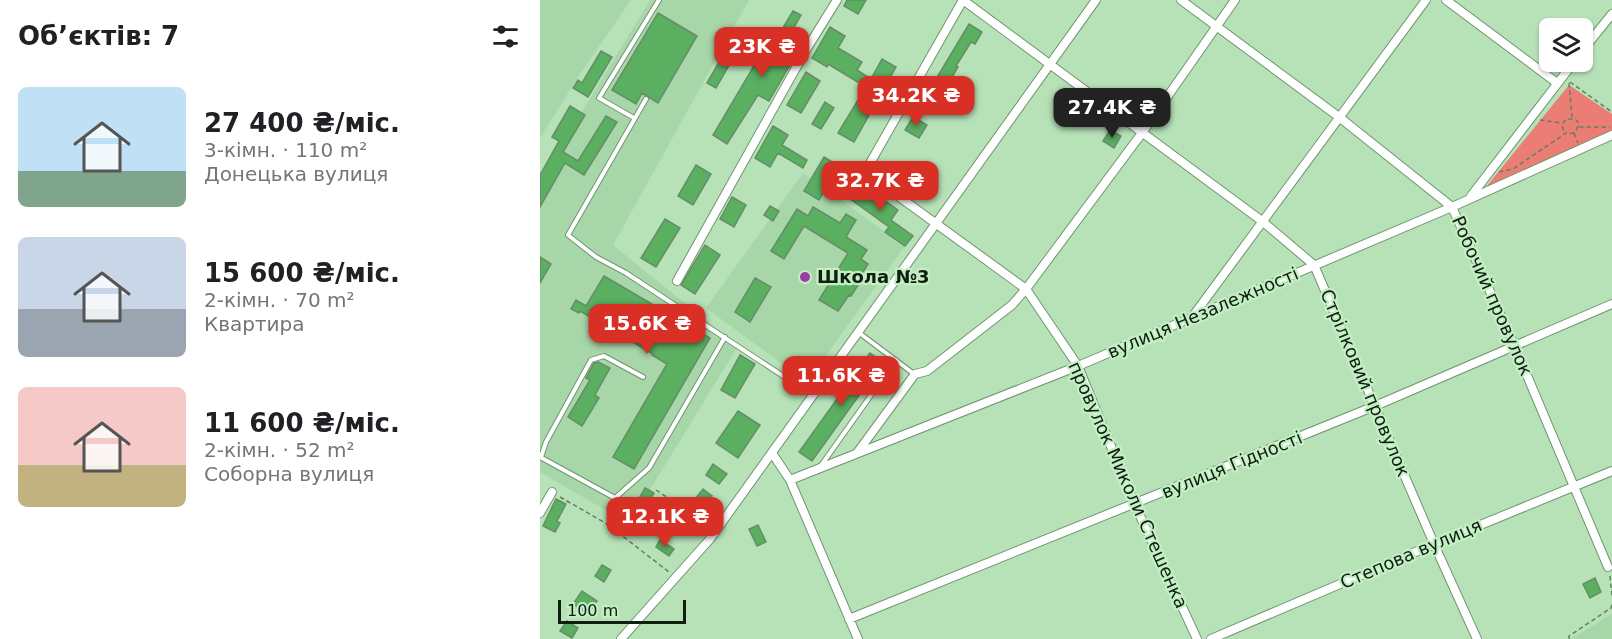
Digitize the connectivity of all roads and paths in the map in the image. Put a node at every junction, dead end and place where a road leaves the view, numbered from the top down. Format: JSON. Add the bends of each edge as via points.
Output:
{"nodes":[{"id":1,"x":659,"y":0,"type":"edge"},
{"id":2,"x":837,"y":0,"type":"edge"},
{"id":3,"x":963,"y":0,"type":"edge"},
{"id":4,"x":1096,"y":0,"type":"edge"},
{"id":5,"x":1181,"y":0,"type":"edge"},
{"id":6,"x":1234,"y":0,"type":"edge"},
{"id":7,"x":1426,"y":0,"type":"edge"},
{"id":8,"x":1446,"y":0,"type":"edge"},
{"id":9,"x":1612,"y":14,"type":"edge"},
{"id":10,"x":1216,"y":25,"type":"junction"},
{"id":11,"x":1593,"y":37,"type":"edge"},
{"id":12,"x":1049,"y":64,"type":"junction"},
{"id":13,"x":1566,"y":72,"type":"edge"},
{"id":14,"x":1557,"y":83,"type":"junction"},
{"id":15,"x":646,"y":99,"type":"dead end"},
{"id":16,"x":1612,"y":112,"type":"edge"},
{"id":17,"x":1339,"y":117,"type":"junction"},
{"id":18,"x":634,"y":118,"type":"junction"},
{"id":19,"x":1530,"y":118,"type":"junction"},
{"id":20,"x":1572,"y":118,"type":"junction"},
{"id":21,"x":1563,"y":124,"type":"junction"},
{"id":22,"x":1578,"y":127,"type":"junction"},
{"id":23,"x":1612,"y":127,"type":"edge"},
{"id":24,"x":1142,"y":133,"type":"junction"},
{"id":25,"x":1566,"y":133,"type":"junction"},
{"id":26,"x":1573,"y":133,"type":"junction"},
{"id":27,"x":1612,"y":135,"type":"edge"},
{"id":28,"x":1580,"y":148,"type":"junction"},
{"id":29,"x":1487,"y":176,"type":"junction"},
{"id":30,"x":1469,"y":199,"type":"junction"},
{"id":31,"x":1452,"y":207,"type":"junction"},
{"id":32,"x":1262,"y":221,"type":"junction"},
{"id":33,"x":935,"y":225,"type":"junction"},
{"id":34,"x":1314,"y":265,"type":"junction"},
{"id":35,"x":677,"y":281,"type":"dead end"},
{"id":36,"x":1026,"y":289,"type":"junction"},
{"id":37,"x":1612,"y":304,"type":"edge"},
{"id":38,"x":1192,"y":318,"type":"junction"},
{"id":39,"x":857,"y":331,"type":"junction"},
{"id":40,"x":725,"y":337,"type":"junction"},
{"id":41,"x":1515,"y":347,"type":"junction"},
{"id":42,"x":896,"y":360,"type":"junction"},
{"id":43,"x":1078,"y":366,"type":"junction"},
{"id":44,"x":915,"y":374,"type":"junction"},
{"id":45,"x":644,"y":377,"type":"dead end"},
{"id":46,"x":814,"y":396,"type":"junction"},
{"id":47,"x":1375,"y":406,"type":"junction"},
{"id":48,"x":772,"y":453,"type":"junction"},
{"id":49,"x":856,"y":454,"type":"junction"},
{"id":50,"x":540,"y":457,"type":"edge"},
{"id":51,"x":818,"y":469,"type":"junction"},
{"id":52,"x":1612,"y":471,"type":"edge"},
{"id":53,"x":790,"y":480,"type":"junction"},
{"id":54,"x":1575,"y":488,"type":"junction"},
{"id":55,"x":656,"y":490,"type":"dead end"},
{"id":56,"x":552,"y":492,"type":"joint"},
{"id":57,"x":1135,"y":505,"type":"junction"},
{"id":58,"x":540,"y":513,"type":"edge"},
{"id":59,"x":710,"y":539,"type":"junction"},
{"id":60,"x":1434,"y":544,"type":"junction"},
{"id":61,"x":1608,"y":567,"type":"joint"},
{"id":62,"x":669,"y":572,"type":"dead end"},
{"id":63,"x":1612,"y":596,"type":"edge"},
{"id":64,"x":1612,"y":604,"type":"edge"},
{"id":65,"x":849,"y":619,"type":"junction"},
{"id":66,"x":621,"y":639,"type":"edge"},
{"id":67,"x":858,"y":639,"type":"edge"},
{"id":68,"x":1197,"y":639,"type":"edge"},
{"id":69,"x":1211,"y":639,"type":"edge"},
{"id":70,"x":1477,"y":639,"type":"edge"},
{"id":71,"x":1569,"y":639,"type":"edge"}],
"edges":[{"from":1,"to":18,"type":"lane","via":[[599,98]]},
{"from":2,"to":35,"type":"street"},
{"from":3,"to":12,"type":"street","name":"Стрілковий провулок"},
{"from":3,"to":33,"type":"street","name":"провулок Миколи Стешенка","via":[[865,172]]},
{"from":4,"to":12,"type":"street"},
{"from":5,"to":10,"type":"street","name":"Робочий провулок"},
{"from":6,"to":10,"type":"street"},
{"from":7,"to":17,"type":"street"},
{"from":8,"to":14,"type":"street"},
{"from":9,"to":11,"type":"street"},
{"from":10,"to":17,"type":"street","name":"Робочий провулок"},
{"from":10,"to":24,"type":"street"},
{"from":12,"to":24,"type":"street","name":"Стрілковий провулок"},
{"from":12,"to":33,"type":"street"},
{"from":13,"to":14,"type":"street"},
{"from":14,"to":19,"type":"street"},
{"from":15,"to":18,"type":"lane"},
{"from":16,"to":20,"type":"path","via":[[1569,82]]},
{"from":17,"to":31,"type":"street","name":"Робочий провулок"},
{"from":17,"to":32,"type":"street"},
{"from":18,"to":40,"type":"lane","via":[[568,235],[596,257]]},
{"from":19,"to":21,"type":"path"},
{"from":19,"to":29,"type":"street"},
{"from":20,"to":21,"type":"path"},
{"from":20,"to":22,"type":"path"},
{"from":21,"to":25,"type":"path"},
{"from":22,"to":23,"type":"path"},
{"from":22,"to":26,"type":"path"},
{"from":24,"to":32,"type":"street","name":"Стрілковий провулок"},
{"from":24,"to":36,"type":"street"},
{"from":25,"to":26,"type":"path"},
{"from":25,"to":29,"type":"path","via":[[1513,169]]},
{"from":26,"to":28,"type":"path"},
{"from":27,"to":28,"type":"street","name":"вулиця Незалежності"},
{"from":28,"to":30,"type":"street","name":"вулиця Незалежності"},
{"from":29,"to":30,"type":"street"},
{"from":30,"to":31,"type":"street","name":"вулиця Незалежності"},
{"from":31,"to":34,"type":"street","name":"вулиця Незалежності"},
{"from":31,"to":41,"type":"street","name":"Робочий провулок"},
{"from":32,"to":34,"type":"street","name":"Стрілковий провулок"},
{"from":32,"to":38,"type":"street"},
{"from":33,"to":36,"type":"street","name":"провулок Миколи Стешенка"},
{"from":33,"to":39,"type":"street"},
{"from":34,"to":38,"type":"street","name":"вулиця Незалежності"},
{"from":34,"to":47,"type":"street","name":"Стрілковий провулок"},
{"from":36,"to":43,"type":"street","name":"провулок Миколи Стешенка"},
{"from":36,"to":44,"type":"street","via":[[927,371]]},
{"from":37,"to":41,"type":"street","name":"вулиця Гідності"},
{"from":38,"to":43,"type":"street","name":"вулиця Незалежності"},
{"from":39,"to":42,"type":"lane"},
{"from":39,"to":46,"type":"street"},
{"from":40,"to":46,"type":"lane"},
{"from":40,"to":50,"type":"lane","via":[[649,468],[615,498]]},
{"from":41,"to":47,"type":"street","name":"вулиця Гідності"},
{"from":41,"to":54,"type":"street","name":"Робочий провулок"},
{"from":42,"to":44,"type":"lane"},
{"from":42,"to":51,"type":"lane"},
{"from":43,"to":49,"type":"street","name":"вулиця Незалежності"},
{"from":43,"to":57,"type":"street","name":"провулок Миколи Стешенка"},
{"from":44,"to":49,"type":"street"},
{"from":45,"to":50,"type":"lane","via":[[603,356],[591,360]]},
{"from":46,"to":48,"type":"street"},
{"from":47,"to":57,"type":"street","name":"вулиця Гідності"},
{"from":47,"to":60,"type":"street","name":"Стрілковий провулок"},
{"from":48,"to":53,"type":"street"},
{"from":48,"to":59,"type":"street"},
{"from":49,"to":51,"type":"street","name":"вулиця Незалежності"},
{"from":51,"to":53,"type":"street","name":"вулиця Незалежності"},
{"from":52,"to":54,"type":"street","name":"Степова вулиця"},
{"from":53,"to":65,"type":"street"},
{"from":54,"to":60,"type":"street","name":"Степова вулиця"},
{"from":54,"to":61,"type":"street","name":"Робочий провулок"},
{"from":55,"to":59,"type":"path","via":[[710,524]]},
{"from":56,"to":58,"type":"street"},
{"from":56,"to":62,"type":"path","via":[[607,524]]},
{"from":57,"to":65,"type":"street","name":"вулиця Гідності"},
{"from":57,"to":68,"type":"street","name":"провулок Миколи Стешенка"},
{"from":59,"to":66,"type":"street"},
{"from":60,"to":69,"type":"street","name":"Степова вулиця"},
{"from":60,"to":70,"type":"street","name":"Стрілковий провулок"},
{"from":61,"to":63,"type":"path"},
{"from":64,"to":71,"type":"path"},
{"from":65,"to":67,"type":"street"}]}
